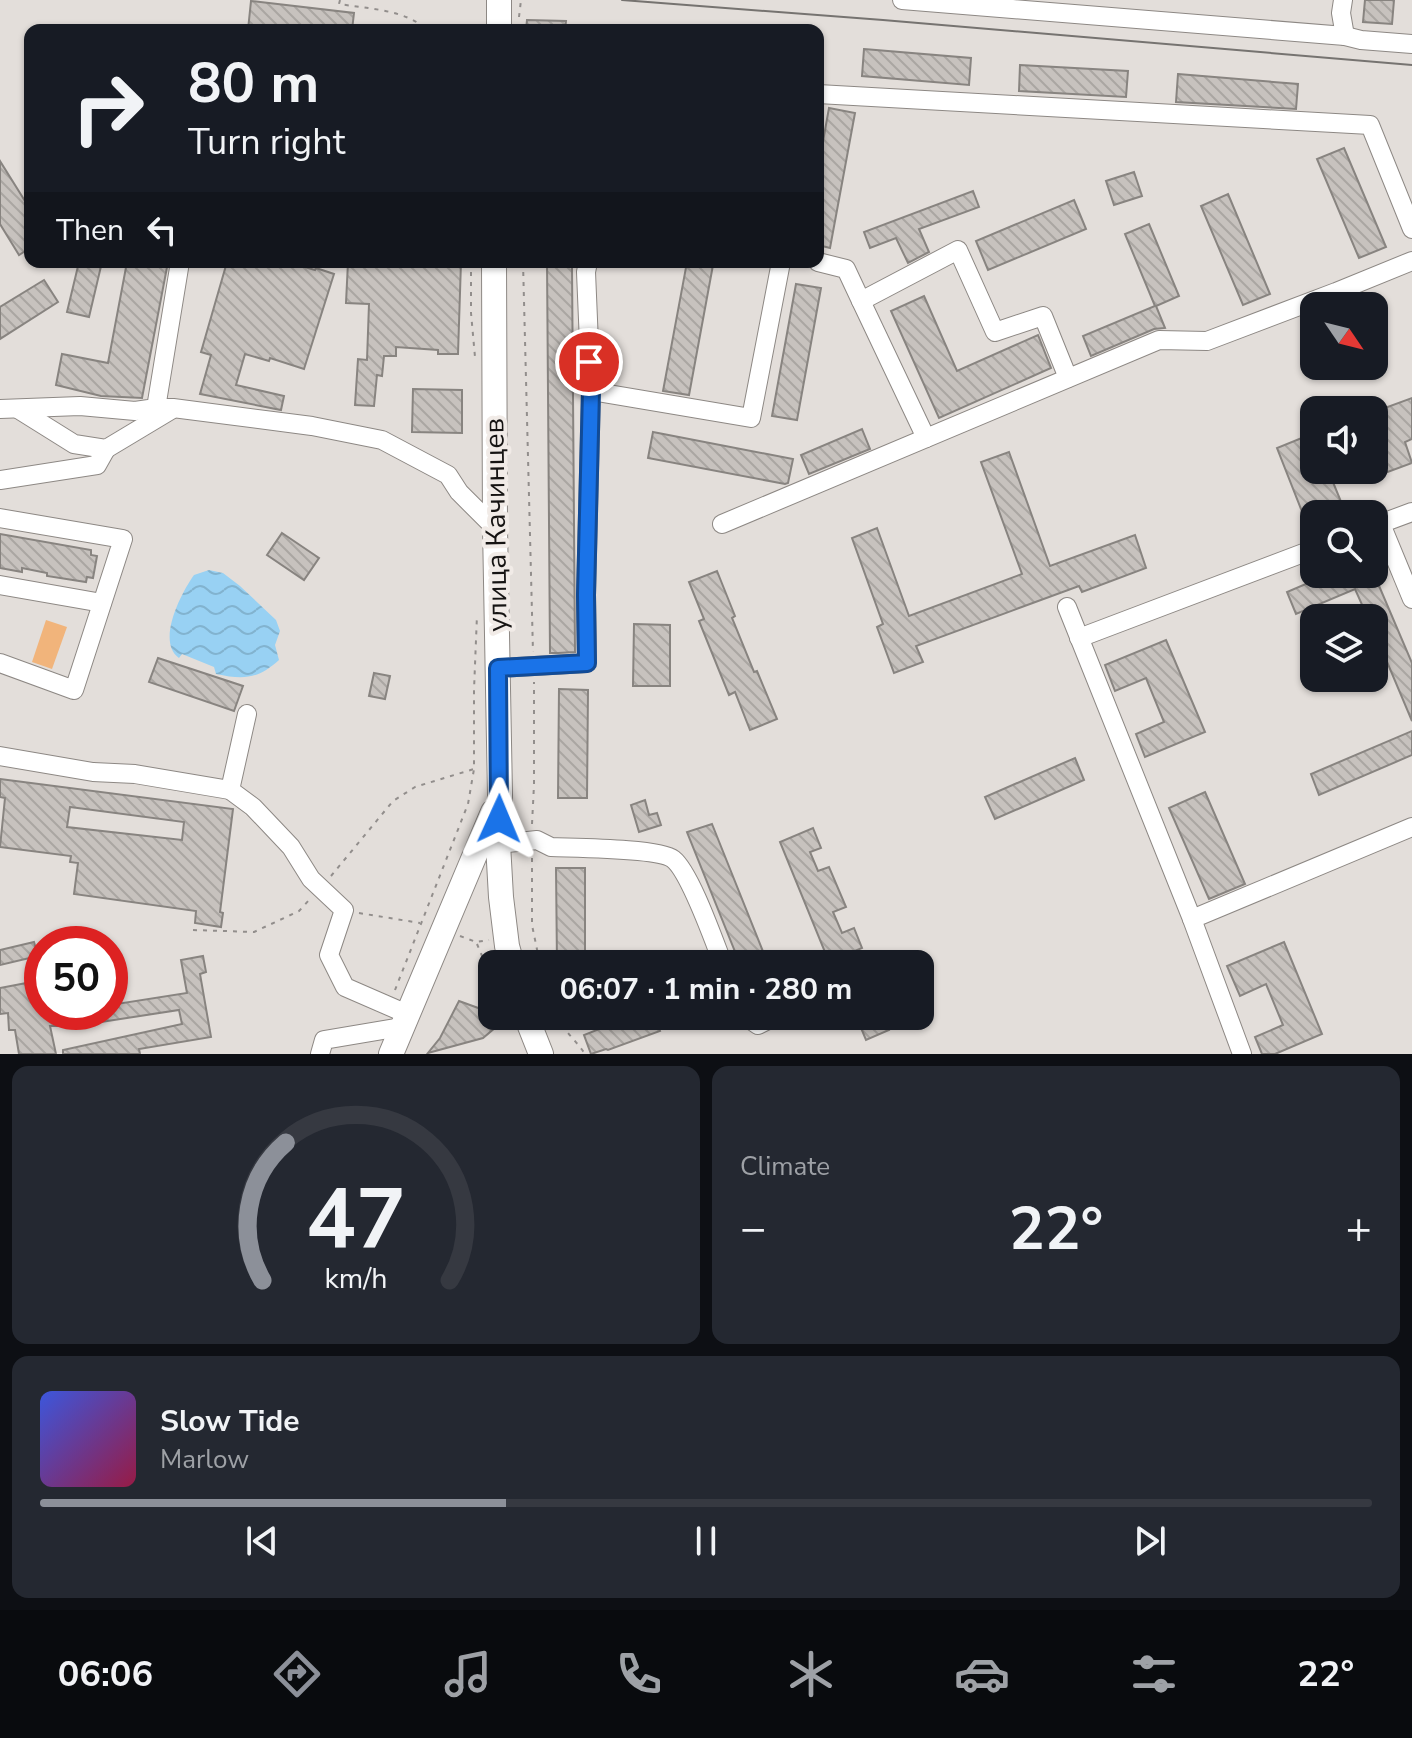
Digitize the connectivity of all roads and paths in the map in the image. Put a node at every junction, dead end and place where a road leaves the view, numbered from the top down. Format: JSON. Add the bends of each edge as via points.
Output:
{"nodes":[{"id":1,"x":340,"y":0,"type":"edge"},
{"id":2,"x":499,"y":0,"type":"edge"},
{"id":3,"x":521,"y":0,"type":"edge"},
{"id":4,"x":902,"y":0,"type":"edge"},
{"id":5,"x":1343,"y":0,"type":"edge"},
{"id":6,"x":519,"y":15,"type":"dead end"},
{"id":7,"x":421,"y":24,"type":"edge"},
{"id":8,"x":499,"y":24,"type":"edge"},
{"id":9,"x":1345,"y":36,"type":"junction"},
{"id":10,"x":1412,"y":44,"type":"edge"},
{"id":11,"x":824,"y":94,"type":"edge"},
{"id":12,"x":1412,"y":229,"type":"edge"},
{"id":13,"x":1412,"y":261,"type":"edge"},
{"id":14,"x":824,"y":264,"type":"edge"},
{"id":15,"x":179,"y":268,"type":"edge"},
{"id":16,"x":471,"y":268,"type":"edge"},
{"id":17,"x":494,"y":268,"type":"edge"},
{"id":18,"x":523,"y":268,"type":"edge"},
{"id":19,"x":587,"y":268,"type":"edge"},
{"id":20,"x":780,"y":268,"type":"edge"},
{"id":21,"x":861,"y":301,"type":"junction"},
{"id":22,"x":475,"y":366,"type":"dead end"},
{"id":23,"x":1068,"y":378,"type":"junction"},
{"id":24,"x":591,"y":391,"type":"junction"},
{"id":25,"x":165,"y":408,"type":"junction"},
{"id":26,"x":9,"y":409,"type":"edge"},
{"id":27,"x":926,"y":438,"type":"junction"},
{"id":28,"x":106,"y":449,"type":"junction"},
{"id":29,"x":0,"y":480,"type":"edge"},
{"id":30,"x":1412,"y":512,"type":"edge"},
{"id":31,"x":0,"y":518,"type":"edge"},
{"id":32,"x":1388,"y":521,"type":"edge"},
{"id":33,"x":722,"y":524,"type":"dead end"},
{"id":34,"x":495,"y":528,"type":"junction"},
{"id":35,"x":1388,"y":548,"type":"edge"},
{"id":36,"x":1300,"y":554,"type":"edge"},
{"id":37,"x":0,"y":585,"type":"edge"},
{"id":38,"x":1412,"y":599,"type":"edge"},
{"id":39,"x":102,"y":603,"type":"junction"},
{"id":40,"x":1067,"y":607,"type":"dead end"},
{"id":41,"x":477,"y":612,"type":"dead end"},
{"id":42,"x":1079,"y":638,"type":"junction"},
{"id":43,"x":0,"y":663,"type":"edge"},
{"id":44,"x":534,"y":665,"type":"junction"},
{"id":45,"x":498,"y":668,"type":"junction"},
{"id":46,"x":247,"y":714,"type":"dead end"},
{"id":47,"x":0,"y":756,"type":"edge"},
{"id":48,"x":474,"y":769,"type":"junction"},
{"id":49,"x":230,"y":790,"type":"junction"},
{"id":50,"x":500,"y":795,"type":"junction"},
{"id":51,"x":1412,"y":827,"type":"edge"},
{"id":52,"x":532,"y":841,"type":"junction"},
{"id":53,"x":498,"y":844,"type":"junction"},
{"id":54,"x":321,"y":887,"type":"junction"},
{"id":55,"x":344,"y":910,"type":"junction"},
{"id":56,"x":1192,"y":919,"type":"junction"},
{"id":57,"x":421,"y":923,"type":"junction"},
{"id":58,"x":193,"y":930,"type":"dead end"},
{"id":59,"x":476,"y":942,"type":"dead end"},
{"id":60,"x":479,"y":950,"type":"edge"},
{"id":61,"x":508,"y":950,"type":"edge"},
{"id":62,"x":537,"y":950,"type":"edge"},
{"id":63,"x":717,"y":950,"type":"edge"},
{"id":64,"x":399,"y":1015,"type":"junction"},
{"id":65,"x":532,"y":1030,"type":"edge"},
{"id":66,"x":565,"y":1030,"type":"edge"},
{"id":67,"x":320,"y":1054,"type":"edge"},
{"id":68,"x":391,"y":1054,"type":"edge"},
{"id":69,"x":541,"y":1054,"type":"edge"},
{"id":70,"x":585,"y":1054,"type":"edge"},
{"id":71,"x":1242,"y":1054,"type":"edge"}],
"edges":[{"from":1,"to":7,"type":"path","via":[[339,4]]},
{"from":2,"to":8,"type":"main road"},
{"from":3,"to":6,"type":"path"},
{"from":4,"to":9,"type":"street"},
{"from":5,"to":9,"type":"street"},
{"from":9,"to":10,"type":"street"},
{"from":11,"to":12,"type":"street","via":[[1370,125]]},
{"from":13,"to":23,"type":"street","via":[[1207,341],[1159,340]]},
{"from":14,"to":21,"type":"street","via":[[846,269]]},
{"from":15,"to":25,"type":"street"},
{"from":16,"to":22,"type":"path"},
{"from":17,"to":34,"type":"main road","name":"улица Качинцев"},
{"from":18,"to":44,"type":"path"},
{"from":19,"to":24,"type":"street"},
{"from":20,"to":24,"type":"street","via":[[751,418]]},
{"from":21,"to":23,"type":"street","via":[[958,250],[995,332],[1043,316]]},
{"from":21,"to":27,"type":"street"},
{"from":23,"to":27,"type":"street"},
{"from":24,"to":44,"type":"street","via":[[587,663]]},
{"from":25,"to":26,"type":"street"},
{"from":25,"to":28,"type":"street"},
{"from":25,"to":34,"type":"street","via":[[382,440],[448,475]]},
{"from":26,"to":28,"type":"street","via":[[74,444]]},
{"from":27,"to":33,"type":"street"},
{"from":28,"to":29,"type":"street","via":[[97,465]]},
{"from":30,"to":32,"type":"street"},
{"from":31,"to":39,"type":"street","via":[[123,539]]},
{"from":34,"to":45,"type":"main road","name":"улица Качинцев"},
{"from":35,"to":38,"type":"street"},
{"from":36,"to":42,"type":"street"},
{"from":37,"to":39,"type":"street"},
{"from":39,"to":43,"type":"street","via":[[74,690]]},
{"from":40,"to":42,"type":"street"},
{"from":41,"to":48,"type":"path"},
{"from":42,"to":56,"type":"street"},
{"from":44,"to":45,"type":"street"},
{"from":44,"to":52,"type":"path"},
{"from":45,"to":50,"type":"main road","name":"улица Качинцев"},
{"from":46,"to":49,"type":"street"},
{"from":47,"to":49,"type":"street"},
{"from":48,"to":54,"type":"path","via":[[415,787],[393,801]]},
{"from":48,"to":57,"type":"path","via":[[468,804]]},
{"from":49,"to":54,"type":"street","via":[[291,847]]},
{"from":50,"to":53,"type":"main road"},
{"from":50,"to":64,"type":"main road","name":"улица Качинцев"},
{"from":51,"to":56,"type":"street"},
{"from":52,"to":53,"type":"street"},
{"from":52,"to":62,"type":"path"},
{"from":52,"to":63,"type":"street","via":[[672,858],[685,874]]},
{"from":53,"to":61,"type":"main road"},
{"from":54,"to":55,"type":"street"},
{"from":54,"to":58,"type":"path","via":[[299,911],[254,932]]},
{"from":55,"to":57,"type":"path"},
{"from":55,"to":64,"type":"street","via":[[329,955],[345,987]]},
{"from":56,"to":71,"type":"street"},
{"from":57,"to":64,"type":"path"},
{"from":59,"to":60,"type":"path"},
{"from":64,"to":67,"type":"street","via":[[324,1040]]},
{"from":64,"to":68,"type":"main road","name":"улица Качинцев"},
{"from":65,"to":69,"type":"main road"},
{"from":66,"to":70,"type":"path"}]}
